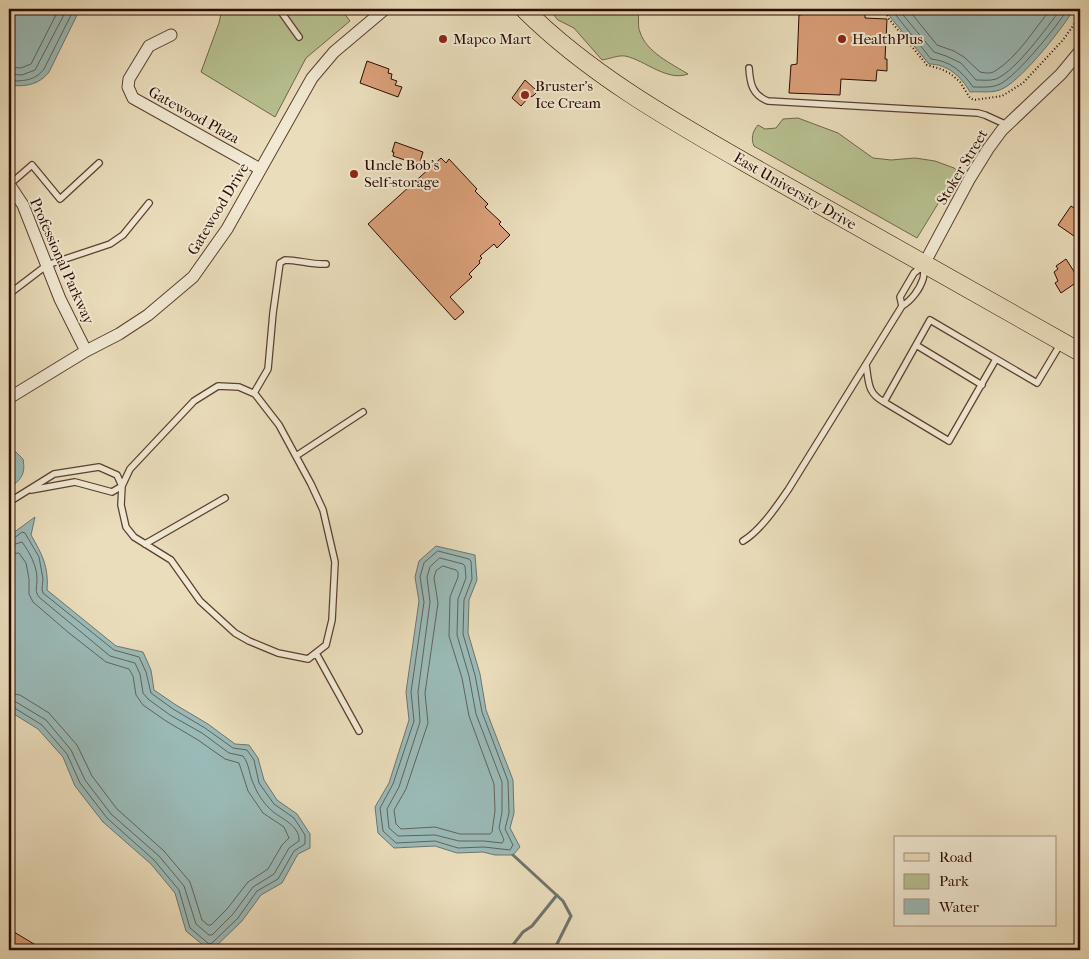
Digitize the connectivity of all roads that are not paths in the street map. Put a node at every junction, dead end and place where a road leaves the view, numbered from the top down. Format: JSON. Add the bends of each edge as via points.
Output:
{"nodes":[{"id":1,"x":278,"y":9,"type":"edge"},
{"id":2,"x":385,"y":9,"type":"edge"},
{"id":3,"x":524,"y":9,"type":"edge"},
{"id":4,"x":171,"y":35,"type":"dead end"},
{"id":5,"x":299,"y":37,"type":"dead end"},
{"id":6,"x":1080,"y":51,"type":"edge"},
{"id":7,"x":749,"y":68,"type":"dead end"},
{"id":8,"x":1007,"y":125,"type":"junction"},
{"id":9,"x":99,"y":163,"type":"dead end"},
{"id":10,"x":260,"y":170,"type":"junction"},
{"id":11,"x":9,"y":185,"type":"edge"},
{"id":12,"x":149,"y":203,"type":"dead end"},
{"id":13,"x":326,"y":264,"type":"dead end"},
{"id":14,"x":924,"y":264,"type":"junction"},
{"id":15,"x":47,"y":265,"type":"junction"},
{"id":16,"x":9,"y":294,"type":"edge"},
{"id":17,"x":902,"y":306,"type":"junction"},
{"id":18,"x":1062,"y":342,"type":"junction"},
{"id":19,"x":916,"y":345,"type":"junction"},
{"id":20,"x":86,"y":351,"type":"junction"},
{"id":21,"x":1080,"y":352,"type":"edge"},
{"id":22,"x":996,"y":359,"type":"junction"},
{"id":23,"x":866,"y":365,"type":"junction"},
{"id":24,"x":982,"y":385,"type":"junction"},
{"id":25,"x":254,"y":393,"type":"junction"},
{"id":26,"x":9,"y":398,"type":"edge"},
{"id":27,"x":884,"y":402,"type":"junction"},
{"id":28,"x":363,"y":412,"type":"dead end"},
{"id":29,"x":296,"y":456,"type":"junction"},
{"id":30,"x":122,"y":486,"type":"junction"},
{"id":31,"x":31,"y":490,"type":"junction"},
{"id":32,"x":225,"y":498,"type":"dead end"},
{"id":33,"x":9,"y":502,"type":"edge"},
{"id":34,"x":743,"y":540,"type":"dead end"},
{"id":35,"x":145,"y":544,"type":"junction"},
{"id":36,"x":316,"y":653,"type":"junction"},
{"id":37,"x":359,"y":731,"type":"dead end"}],
"edges":[{"from":1,"to":5,"type":"lane"},
{"from":2,"to":10,"type":"street","name":"Gatewood Drive","via":[[334,52],[312,78]]},
{"from":3,"to":14,"type":"main road","name":"East University Drive","via":[[571,51],[619,85]]},
{"from":4,"to":10,"type":"street","name":"Gatewood Plaza","via":[[149,46],[129,79],[132,98]]},
{"from":6,"to":8,"type":"street","name":"Stoker Street","via":[[1061,74]]},
{"from":7,"to":8,"type":"lane","via":[[753,88],[768,101],[978,113]]},
{"from":8,"to":14,"type":"street","name":"Stoker Street","via":[[970,178]]},
{"from":9,"to":11,"type":"lane","via":[[60,199],[32,164]]},
{"from":10,"to":20,"type":"street","name":"Gatewood Drive","via":[[227,229],[193,277],[148,315]]},
{"from":11,"to":15,"type":"street","name":"Professional Parkway","via":[[23,205]]},
{"from":12,"to":15,"type":"lane","via":[[123,235],[110,244]]},
{"from":13,"to":25,"type":"lane","via":[[300,260],[280,263],[268,369]]},
{"from":14,"to":17,"type":"lane","via":[[923,279],[909,302]]},
{"from":14,"to":17,"type":"lane","via":[[914,273],[900,298]]},
{"from":14,"to":18,"type":"main road","name":"East University Drive"},
{"from":15,"to":16,"type":"lane"},
{"from":15,"to":20,"type":"street","name":"Professional Parkway","via":[[60,300]]},
{"from":17,"to":23,"type":"lane"},
{"from":18,"to":21,"type":"main road","name":"East University Drive"},
{"from":18,"to":22,"type":"lane","via":[[1037,383]]},
{"from":19,"to":22,"type":"lane","via":[[930,320]]},
{"from":19,"to":24,"type":"lane"},
{"from":19,"to":27,"type":"lane"},
{"from":20,"to":26,"type":"street","name":"Gatewood Drive"},
{"from":22,"to":24,"type":"lane"},
{"from":23,"to":27,"type":"lane","via":[[871,392]]},
{"from":23,"to":34,"type":"lane","via":[[776,508]]},
{"from":24,"to":27,"type":"lane","via":[[949,440]]},
{"from":25,"to":29,"type":"lane","via":[[279,425]]},
{"from":25,"to":30,"type":"lane","via":[[228,386],[218,386],[206,392],[130,469]]},
{"from":28,"to":29,"type":"lane"},
{"from":29,"to":36,"type":"lane","via":[[323,510],[335,562],[330,633],[326,645]]},
{"from":30,"to":31,"type":"lane","via":[[112,492],[75,482]]},
{"from":30,"to":31,"type":"lane","via":[[117,476],[99,467],[54,474]]},
{"from":30,"to":35,"type":"lane","via":[[121,505],[126,527]]},
{"from":31,"to":33,"type":"lane"},
{"from":32,"to":35,"type":"lane"},
{"from":35,"to":36,"type":"lane","via":[[170,560],[200,601],[235,633],[278,653],[308,659]]},
{"from":36,"to":37,"type":"lane"}]}
